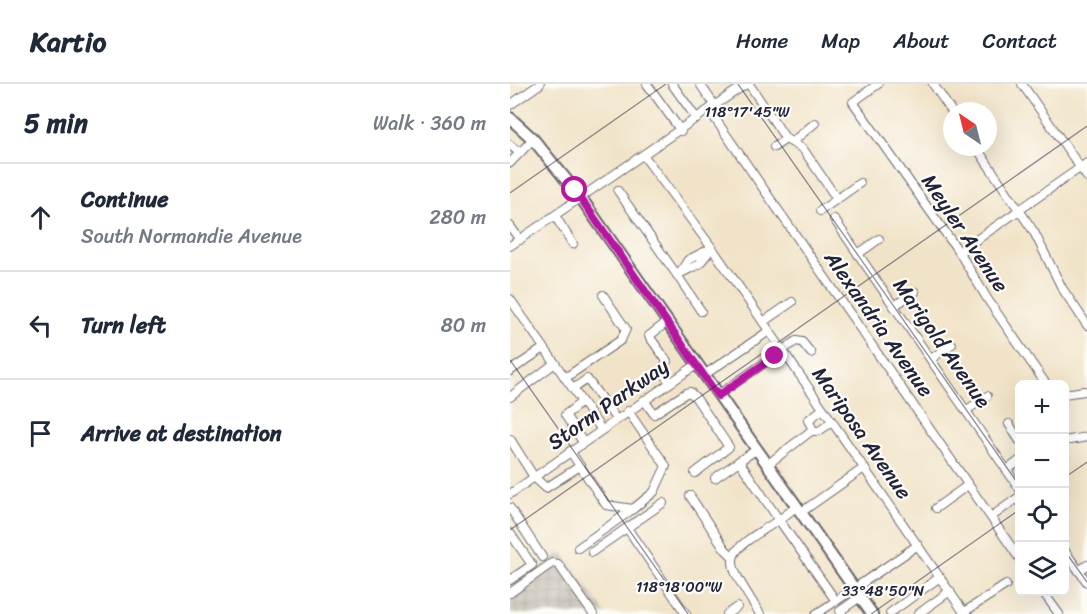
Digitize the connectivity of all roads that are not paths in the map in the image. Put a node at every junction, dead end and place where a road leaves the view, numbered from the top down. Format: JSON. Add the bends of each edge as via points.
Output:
{"nodes":[{"id":1,"x":540,"y":84,"type":"edge"},
{"id":2,"x":647,"y":84,"type":"edge"},
{"id":3,"x":672,"y":84,"type":"edge"},
{"id":4,"x":700,"y":84,"type":"edge"},
{"id":5,"x":748,"y":84,"type":"edge"},
{"id":6,"x":878,"y":84,"type":"edge"},
{"id":7,"x":933,"y":84,"type":"edge"},
{"id":8,"x":1022,"y":84,"type":"edge"},
{"id":9,"x":945,"y":102,"type":"edge"},
{"id":10,"x":510,"y":105,"type":"edge"},
{"id":11,"x":712,"y":108,"type":"junction"},
{"id":12,"x":510,"y":118,"type":"edge"},
{"id":13,"x":697,"y":119,"type":"junction"},
{"id":14,"x":815,"y":123,"type":"dead end"},
{"id":15,"x":681,"y":131,"type":"junction"},
{"id":16,"x":533,"y":139,"type":"junction"},
{"id":17,"x":789,"y":141,"type":"junction"},
{"id":18,"x":510,"y":145,"type":"edge"},
{"id":19,"x":774,"y":147,"type":"dead end"},
{"id":20,"x":520,"y":153,"type":"junction"},
{"id":21,"x":644,"y":156,"type":"junction"},
{"id":22,"x":982,"y":156,"type":"edge"},
{"id":23,"x":510,"y":163,"type":"edge"},
{"id":24,"x":1084,"y":166,"type":"edge"},
{"id":25,"x":1087,"y":177,"type":"edge"},
{"id":26,"x":860,"y":183,"type":"dead end"},
{"id":27,"x":618,"y":192,"type":"dead end"},
{"id":28,"x":581,"y":198,"type":"junction"},
{"id":29,"x":837,"y":199,"type":"junction"},
{"id":30,"x":1019,"y":210,"type":"junction"},
{"id":31,"x":820,"y":211,"type":"dead end"},
{"id":32,"x":555,"y":216,"type":"junction"},
{"id":33,"x":834,"y":219,"type":"dead end"},
{"id":34,"x":510,"y":226,"type":"edge"},
{"id":35,"x":879,"y":239,"type":"dead end"},
{"id":36,"x":520,"y":240,"type":"junction"},
{"id":37,"x":573,"y":244,"type":"dead end"},
{"id":38,"x":510,"y":246,"type":"edge"},
{"id":39,"x":712,"y":248,"type":"junction"},
{"id":40,"x":959,"y":252,"type":"junction"},
{"id":41,"x":858,"y":254,"type":"junction"},
{"id":42,"x":679,"y":273,"type":"junction"},
{"id":43,"x":915,"y":292,"type":"dead end"},
{"id":44,"x":603,"y":295,"type":"dead end"},
{"id":45,"x":510,"y":299,"type":"edge"},
{"id":46,"x":792,"y":302,"type":"dead end"},
{"id":47,"x":894,"y":306,"type":"junction"},
{"id":48,"x":1087,"y":307,"type":"edge"},
{"id":49,"x":701,"y":311,"type":"dead end"},
{"id":50,"x":1078,"y":313,"type":"junction"},
{"id":51,"x":667,"y":322,"type":"junction"},
{"id":52,"x":763,"y":322,"type":"junction"},
{"id":53,"x":1087,"y":326,"type":"edge"},
{"id":54,"x":769,"y":331,"type":"junction"},
{"id":55,"x":952,"y":344,"type":"dead end"},
{"id":56,"x":544,"y":348,"type":"junction"},
{"id":57,"x":783,"y":351,"type":"junction"},
{"id":58,"x":811,"y":353,"type":"dead end"},
{"id":59,"x":931,"y":359,"type":"junction"},
{"id":60,"x":555,"y":363,"type":"junction"},
{"id":61,"x":696,"y":365,"type":"junction"},
{"id":62,"x":510,"y":371,"type":"edge"},
{"id":63,"x":704,"y":375,"type":"junction"},
{"id":64,"x":565,"y":378,"type":"junction"},
{"id":65,"x":1043,"y":380,"type":"edge"},
{"id":66,"x":670,"y":382,"type":"junction"},
{"id":67,"x":573,"y":389,"type":"junction"},
{"id":68,"x":1084,"y":391,"type":"dead end"},
{"id":69,"x":1069,"y":393,"type":"edge"},
{"id":70,"x":718,"y":396,"type":"junction"},
{"id":71,"x":987,"y":396,"type":"dead end"},
{"id":72,"x":510,"y":397,"type":"edge"},
{"id":73,"x":644,"y":400,"type":"junction"},
{"id":74,"x":582,"y":402,"type":"junction"},
{"id":75,"x":823,"y":409,"type":"junction"},
{"id":76,"x":967,"y":410,"type":"junction"},
{"id":77,"x":628,"y":411,"type":"junction"},
{"id":78,"x":616,"y":419,"type":"junction"},
{"id":79,"x":832,"y":422,"type":"junction"},
{"id":80,"x":1009,"y":424,"type":"dead end"},
{"id":81,"x":601,"y":429,"type":"junction"},
{"id":82,"x":813,"y":430,"type":"junction"},
{"id":83,"x":1016,"y":434,"type":"edge"},
{"id":84,"x":1087,"y":437,"type":"edge"},
{"id":85,"x":510,"y":439,"type":"edge"},
{"id":86,"x":1069,"y":440,"type":"edge"},
{"id":87,"x":583,"y":442,"type":"junction"},
{"id":88,"x":756,"y":450,"type":"junction"},
{"id":89,"x":570,"y":451,"type":"junction"},
{"id":90,"x":740,"y":461,"type":"junction"},
{"id":91,"x":580,"y":465,"type":"junction"},
{"id":92,"x":767,"y":465,"type":"junction"},
{"id":93,"x":1015,"y":465,"type":"edge"},
{"id":94,"x":864,"y":468,"type":"junction"},
{"id":95,"x":1007,"y":470,"type":"junction"},
{"id":96,"x":695,"y":473,"type":"dead end"},
{"id":97,"x":534,"y":477,"type":"junction"},
{"id":98,"x":715,"y":478,"type":"dead end"},
{"id":99,"x":1015,"y":481,"type":"edge"},
{"id":100,"x":968,"y":485,"type":"junction"},
{"id":101,"x":510,"y":494,"type":"edge"},
{"id":102,"x":690,"y":496,"type":"dead end"},
{"id":103,"x":1015,"y":501,"type":"edge"},
{"id":104,"x":663,"y":503,"type":"dead end"},
{"id":105,"x":510,"y":508,"type":"edge"},
{"id":106,"x":936,"y":508,"type":"dead end"},
{"id":107,"x":633,"y":509,"type":"junction"},
{"id":108,"x":798,"y":510,"type":"junction"},
{"id":109,"x":992,"y":517,"type":"junction"},
{"id":110,"x":779,"y":519,"type":"junction"},
{"id":111,"x":627,"y":528,"type":"junction"},
{"id":112,"x":510,"y":533,"type":"edge"},
{"id":113,"x":918,"y":545,"type":"junction"},
{"id":114,"x":578,"y":548,"type":"dead end"},
{"id":115,"x":1015,"y":551,"type":"edge"},
{"id":116,"x":592,"y":552,"type":"dead end"},
{"id":117,"x":542,"y":556,"type":"dead end"},
{"id":118,"x":732,"y":556,"type":"junction"},
{"id":119,"x":1069,"y":556,"type":"edge"},
{"id":120,"x":1087,"y":565,"type":"edge"},
{"id":121,"x":1079,"y":571,"type":"junction"},
{"id":122,"x":940,"y":577,"type":"junction"},
{"id":123,"x":510,"y":580,"type":"edge"},
{"id":124,"x":1087,"y":582,"type":"edge"},
{"id":125,"x":1006,"y":585,"type":"dead end"},
{"id":126,"x":950,"y":591,"type":"junction"},
{"id":127,"x":510,"y":593,"type":"edge"},
{"id":128,"x":857,"y":593,"type":"junction"},
{"id":129,"x":1046,"y":596,"type":"edge"},
{"id":130,"x":836,"y":601,"type":"junction"},
{"id":131,"x":738,"y":607,"type":"dead end"},
{"id":132,"x":839,"y":613,"type":"edge"},
{"id":133,"x":890,"y":613,"type":"edge"},
{"id":134,"x":965,"y":613,"type":"edge"},
{"id":135,"x":593,"y":614,"type":"edge"},
{"id":136,"x":686,"y":614,"type":"edge"},
{"id":137,"x":727,"y":614,"type":"edge"},
{"id":138,"x":760,"y":614,"type":"edge"},
{"id":139,"x":816,"y":614,"type":"edge"},
{"id":140,"x":872,"y":614,"type":"edge"},
{"id":141,"x":918,"y":614,"type":"edge"},
{"id":142,"x":1059,"y":614,"type":"edge"}],
"edges":[{"from":1,"to":10,"type":"street"},
{"from":2,"to":15,"type":"street"},
{"from":3,"to":13,"type":"street"},
{"from":4,"to":11,"type":"street","name":"Alexandria Avenue"},
{"from":5,"to":11,"type":"street"},
{"from":5,"to":17,"type":"street"},
{"from":6,"to":40,"type":"street","name":"Meyler Avenue","via":[[853,102]]},
{"from":7,"to":9,"type":"street"},
{"from":8,"to":24,"type":"street"},
{"from":11,"to":13,"type":"street"},
{"from":11,"to":100,"type":"street","name":"Alexandria Avenue"},
{"from":12,"to":16,"type":"main road"},
{"from":13,"to":15,"type":"street"},
{"from":14,"to":17,"type":"street"},
{"from":15,"to":21,"type":"street"},
{"from":16,"to":20,"type":"street"},
{"from":16,"to":28,"type":"main road"},
{"from":17,"to":19,"type":"street"},
{"from":17,"to":29,"type":"street","via":[[803,149]]},
{"from":18,"to":20,"type":"street"},
{"from":20,"to":23,"type":"street"},
{"from":21,"to":28,"type":"street"},
{"from":21,"to":39,"type":"street","name":"Mariposa Avenue"},
{"from":22,"to":30,"type":"street"},
{"from":24,"to":25,"type":"street"},
{"from":24,"to":30,"type":"street"},
{"from":26,"to":29,"type":"street"},
{"from":27,"to":42,"type":"street"},
{"from":28,"to":32,"type":"street"},
{"from":28,"to":51,"type":"main road"},
{"from":29,"to":31,"type":"street"},
{"from":30,"to":40,"type":"street"},
{"from":30,"to":50,"type":"street"},
{"from":32,"to":36,"type":"street"},
{"from":32,"to":37,"type":"street"},
{"from":33,"to":41,"type":"street","name":"Marigold Avenue"},
{"from":34,"to":36,"type":"street"},
{"from":35,"to":41,"type":"street"},
{"from":36,"to":38,"type":"street"},
{"from":39,"to":42,"type":"street","via":[[699,264]]},
{"from":39,"to":52,"type":"street","name":"Mariposa Avenue"},
{"from":40,"to":65,"type":"street","name":"Meyler Avenue"},
{"from":41,"to":47,"type":"street","name":"Marigold Avenue"},
{"from":42,"to":49,"type":"street"},
{"from":43,"to":47,"type":"street"},
{"from":44,"to":64,"type":"street","via":[[626,329],[621,340]]},
{"from":45,"to":56,"type":"street"},
{"from":46,"to":52,"type":"street"},
{"from":47,"to":59,"type":"street","name":"Marigold Avenue"},
{"from":48,"to":50,"type":"street"},
{"from":50,"to":53,"type":"street"},
{"from":51,"to":61,"type":"main road"},
{"from":51,"to":66,"type":"street","via":[[649,336],[667,361],[662,372]]},
{"from":52,"to":54,"type":"street","name":"Mariposa Avenue"},
{"from":54,"to":57,"type":"street","name":"Mariposa Avenue"},
{"from":54,"to":63,"type":"street"},
{"from":55,"to":59,"type":"street"},
{"from":56,"to":60,"type":"street"},
{"from":56,"to":62,"type":"street"},
{"from":57,"to":58,"type":"street","via":[[799,340]]},
{"from":57,"to":70,"type":"street"},
{"from":57,"to":75,"type":"street","name":"Mariposa Avenue"},
{"from":59,"to":76,"type":"street","name":"Marigold Avenue"},
{"from":60,"to":64,"type":"street"},
{"from":60,"to":72,"type":"street"},
{"from":61,"to":63,"type":"main road"},
{"from":61,"to":66,"type":"street","name":"Storm Parkway"},
{"from":63,"to":70,"type":"main road"},
{"from":64,"to":67,"type":"street"},
{"from":66,"to":73,"type":"street","name":"Storm Parkway"},
{"from":67,"to":74,"type":"street"},
{"from":67,"to":78,"type":"street","via":[[587,379]]},
{"from":68,"to":69,"type":"street"},
{"from":70,"to":88,"type":"main road"},
{"from":71,"to":76,"type":"street"},
{"from":73,"to":77,"type":"street","name":"Storm Parkway"},
{"from":73,"to":96,"type":"street","via":[[654,414],[686,393],[696,399],[729,447]]},
{"from":74,"to":81,"type":"street"},
{"from":74,"to":87,"type":"street","via":[[565,415]]},
{"from":75,"to":79,"type":"street","name":"Mariposa Avenue"},
{"from":75,"to":82,"type":"street","via":[[808,420]]},
{"from":76,"to":95,"type":"street","name":"Marigold Avenue"},
{"from":77,"to":78,"type":"street","name":"Storm Parkway"},
{"from":77,"to":107,"type":"street","via":[[666,466],[654,492]]},
{"from":78,"to":81,"type":"street","name":"Storm Parkway"},
{"from":79,"to":82,"type":"street"},
{"from":79,"to":94,"type":"street","name":"Mariposa Avenue"},
{"from":80,"to":83,"type":"street"},
{"from":81,"to":87,"type":"street","name":"Storm Parkway"},
{"from":82,"to":92,"type":"street"},
{"from":84,"to":86,"type":"street"},
{"from":85,"to":97,"type":"street"},
{"from":87,"to":89,"type":"street","name":"Storm Parkway"},
{"from":88,"to":90,"type":"street"},
{"from":88,"to":92,"type":"main road"},
{"from":89,"to":91,"type":"street"},
{"from":89,"to":97,"type":"street","name":"Storm Parkway"},
{"from":90,"to":98,"type":"street"},
{"from":90,"to":110,"type":"street"},
{"from":91,"to":97,"type":"street","via":[[546,488]]},
{"from":91,"to":107,"type":"street","via":[[606,506]]},
{"from":92,"to":108,"type":"main road"},
{"from":93,"to":95,"type":"street"},
{"from":94,"to":108,"type":"street"},
{"from":94,"to":113,"type":"street","name":"Mariposa Avenue"},
{"from":95,"to":99,"type":"street","name":"Marigold Avenue"},
{"from":97,"to":101,"type":"street","name":"Storm Parkway"},
{"from":100,"to":106,"type":"street"},
{"from":100,"to":109,"type":"street","name":"Alexandria Avenue"},
{"from":102,"to":118,"type":"street"},
{"from":103,"to":109,"type":"street"},
{"from":104,"to":111,"type":"street"},
{"from":105,"to":117,"type":"street"},
{"from":107,"to":114,"type":"street"},
{"from":108,"to":110,"type":"street"},
{"from":108,"to":128,"type":"main road"},
{"from":109,"to":115,"type":"street","name":"Alexandria Avenue"},
{"from":110,"to":118,"type":"street","via":[[741,544]]},
{"from":110,"to":130,"type":"street"},
{"from":111,"to":116,"type":"street"},
{"from":111,"to":136,"type":"street"},
{"from":112,"to":123,"type":"street","via":[[532,565]]},
{"from":113,"to":122,"type":"street","name":"Mariposa Avenue"},
{"from":113,"to":128,"type":"street"},
{"from":118,"to":138,"type":"street","via":[[733,572]]},
{"from":119,"to":121,"type":"street"},
{"from":120,"to":121,"type":"street"},
{"from":121,"to":124,"type":"street"},
{"from":122,"to":126,"type":"street","name":"Mariposa Avenue"},
{"from":122,"to":133,"type":"street"},
{"from":125,"to":134,"type":"street"},
{"from":126,"to":134,"type":"street","name":"Mariposa Avenue"},
{"from":126,"to":141,"type":"street"},
{"from":127,"to":135,"type":"street","via":[[552,563],[558,564]]},
{"from":128,"to":130,"type":"street"},
{"from":128,"to":132,"type":"street"},
{"from":128,"to":140,"type":"main road"},
{"from":129,"to":142,"type":"street"},
{"from":130,"to":139,"type":"street"},
{"from":131,"to":137,"type":"street"}]}
